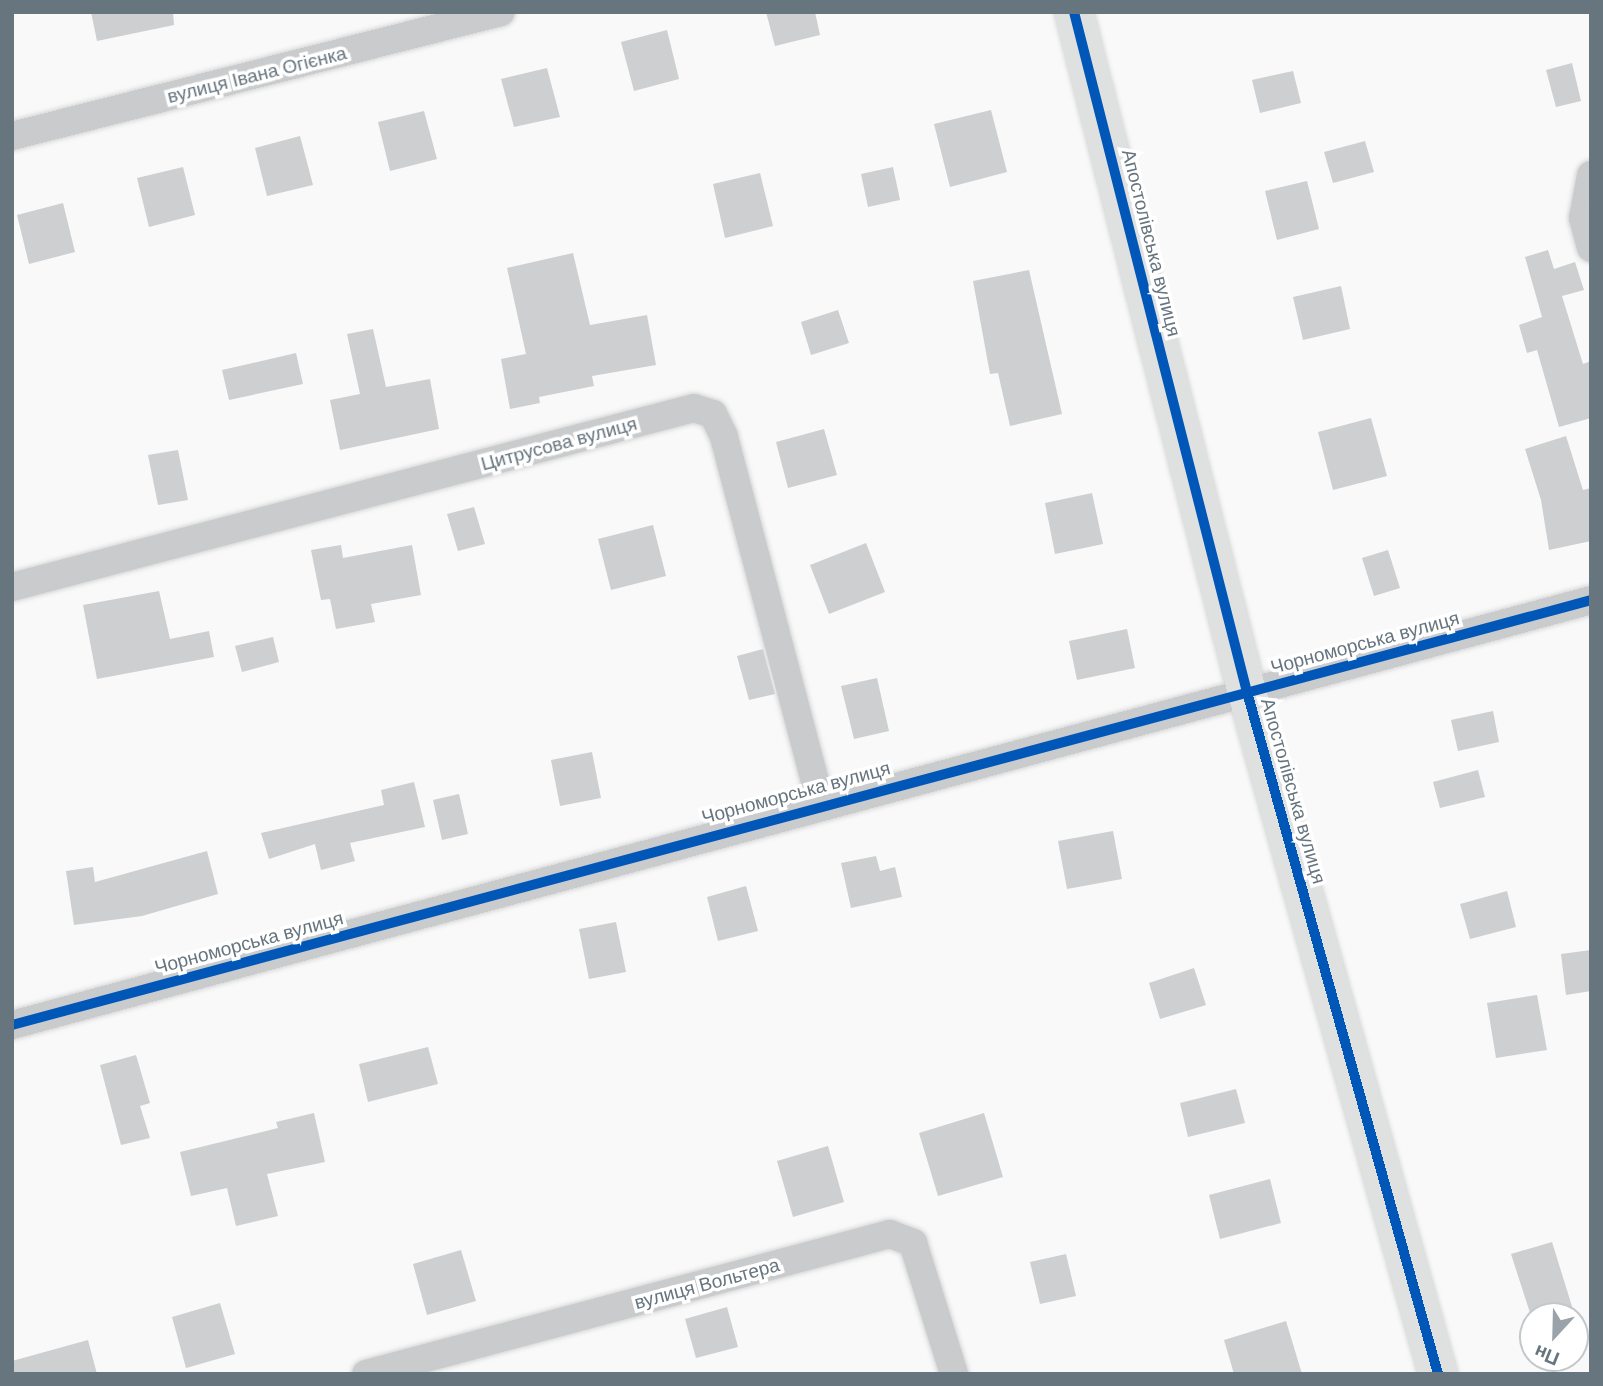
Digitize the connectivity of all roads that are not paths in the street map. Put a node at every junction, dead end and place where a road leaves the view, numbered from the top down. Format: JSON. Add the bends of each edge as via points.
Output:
{"nodes":[{"id":1,"x":501,"y":12,"type":"edge"},
{"id":2,"x":1074,"y":12,"type":"edge"},
{"id":3,"x":12,"y":136,"type":"edge"},
{"id":4,"x":1591,"y":175,"type":"edge"},
{"id":5,"x":1591,"y":248,"type":"edge"},
{"id":6,"x":12,"y":587,"type":"edge"},
{"id":7,"x":1591,"y":600,"type":"edge"},
{"id":8,"x":1247,"y":692,"type":"junction"},
{"id":9,"x":821,"y":804,"type":"junction"},
{"id":10,"x":12,"y":1026,"type":"edge"},
{"id":11,"x":366,"y":1374,"type":"edge"},
{"id":12,"x":954,"y":1374,"type":"edge"},
{"id":13,"x":1438,"y":1374,"type":"edge"}],
"edges":[{"from":1,"to":3,"type":"street","name":"вулиця Івана Огієнка"},
{"from":2,"to":8,"type":"street","name":"Апостолівська вулиця"},
{"from":4,"to":5,"type":"street","via":[[1583,218]]},
{"from":6,"to":9,"type":"street","name":"Цитрусова вулиця","via":[[694,408],[712,414],[724,437]]},
{"from":7,"to":8,"type":"street","name":"Чорноморська вулиця"},
{"from":8,"to":9,"type":"street","name":"Чорноморська вулиця"},
{"from":8,"to":13,"type":"street","name":"Апостолівська вулиця"},
{"from":9,"to":10,"type":"street","name":"Чорноморська вулиця"},
{"from":11,"to":12,"type":"street","name":"вулиця Вольтера","via":[[890,1234],[913,1243]]}]}
